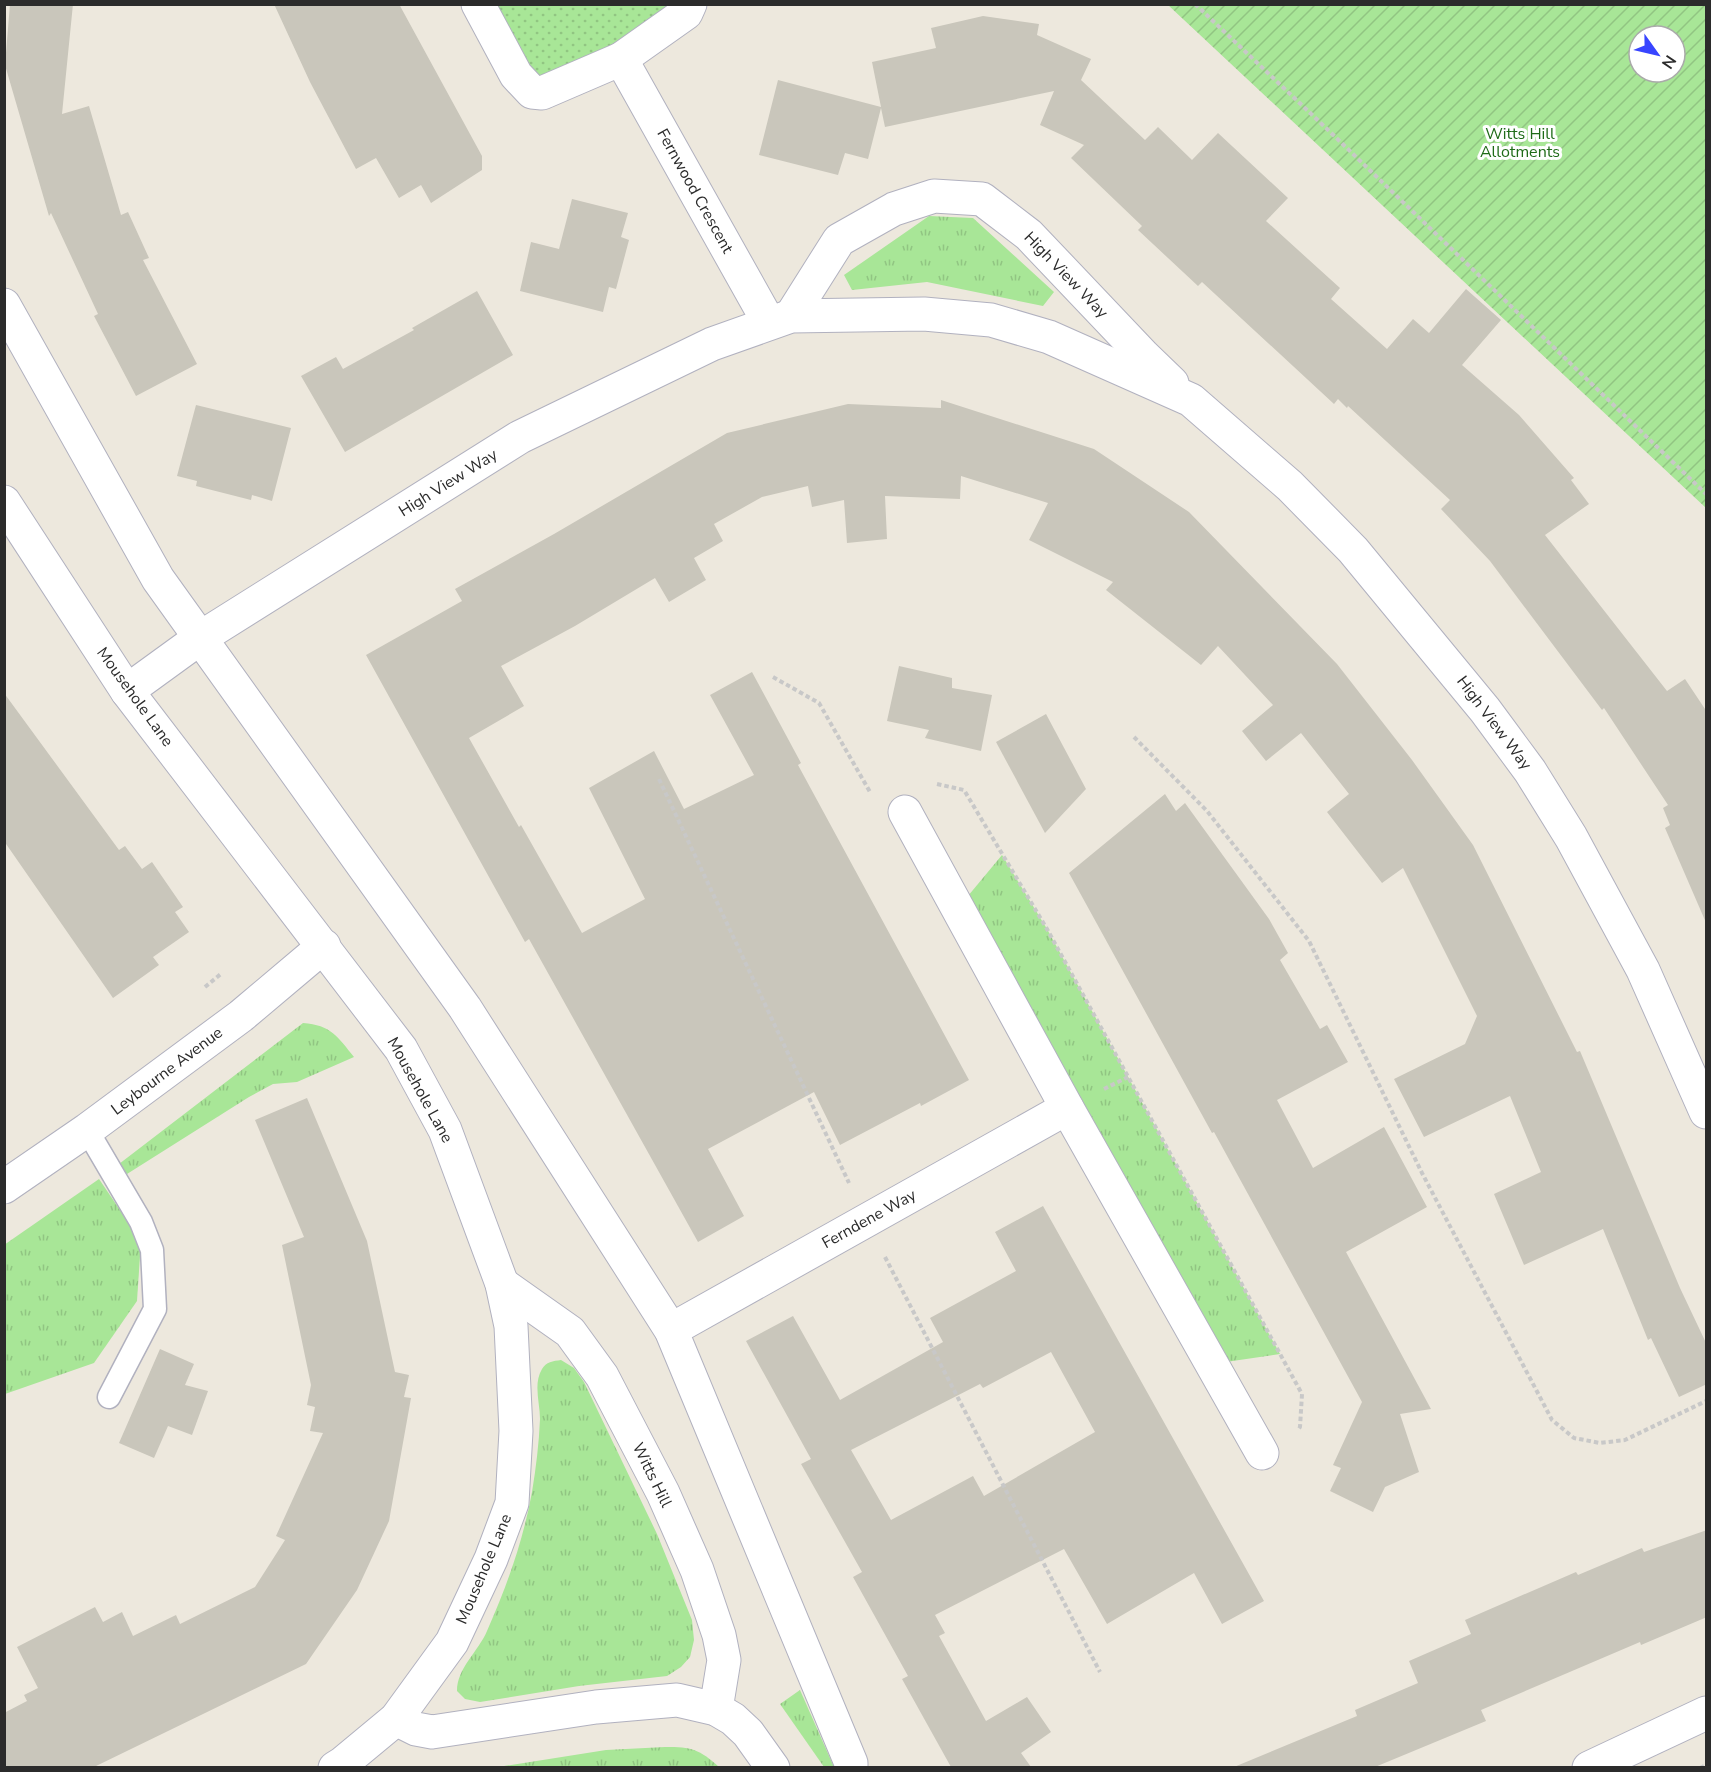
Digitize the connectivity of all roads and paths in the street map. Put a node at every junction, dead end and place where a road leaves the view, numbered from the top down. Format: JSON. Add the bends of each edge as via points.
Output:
{"nodes":[{"id":1,"x":478,"y":4,"type":"edge"},
{"id":2,"x":690,"y":4,"type":"edge"},
{"id":3,"x":1194,"y":4,"type":"edge"},
{"id":4,"x":621,"y":59,"type":"junction"},
{"id":5,"x":4,"y":305,"type":"edge"},
{"id":6,"x":780,"y":320,"type":"junction"},
{"id":7,"x":1191,"y":400,"type":"junction"},
{"id":8,"x":1707,"y":494,"type":"edge"},
{"id":9,"x":4,"y":502,"type":"edge"},
{"id":10,"x":200,"y":638,"type":"junction"},
{"id":11,"x":773,"y":677,"type":"dead end"},
{"id":12,"x":128,"y":692,"type":"junction"},
{"id":13,"x":1134,"y":737,"type":"dead end"},
{"id":14,"x":929,"y":782,"type":"dead end"},
{"id":15,"x":905,"y":812,"type":"joint"},
{"id":16,"x":324,"y":946,"type":"junction"},
{"id":17,"x":1067,"y":1108,"type":"junction"},
{"id":18,"x":1707,"y":1112,"type":"edge"},
{"id":19,"x":87,"y":1130,"type":"junction"},
{"id":20,"x":4,"y":1187,"type":"edge"},
{"id":21,"x":502,"y":1284,"type":"junction"},
{"id":22,"x":671,"y":1330,"type":"junction"},
{"id":23,"x":109,"y":1397,"type":"dead end"},
{"id":24,"x":1707,"y":1401,"type":"edge"},
{"id":25,"x":1262,"y":1453,"type":"joint"},
{"id":26,"x":716,"y":1709,"type":"junction"},
{"id":27,"x":1707,"y":1713,"type":"edge"},
{"id":28,"x":396,"y":1719,"type":"junction"},
{"id":29,"x":1707,"y":1765,"type":"edge"},
{"id":30,"x":335,"y":1767,"type":"edge"},
{"id":31,"x":773,"y":1767,"type":"edge"},
{"id":32,"x":851,"y":1767,"type":"edge"},
{"id":33,"x":1588,"y":1767,"type":"edge"},
{"id":34,"x":1700,"y":1767,"type":"edge"}],
"edges":[{"from":1,"to":4,"type":"street","via":[[516,75],[532,92],[555,90]]},
{"from":2,"to":4,"type":"street","via":[[686,13]]},
{"from":3,"to":8,"type":"path"},
{"from":4,"to":6,"type":"street","name":"Fernwood Crescent"},
{"from":5,"to":10,"type":"street","via":[[158,579]]},
{"from":6,"to":7,"type":"street","name":"High View Way","via":[[924,314],[991,320],[1049,337]]},
{"from":6,"to":7,"type":"street","name":"High View Way","via":[[839,240],[894,209],[934,196],[982,199],[1029,235]]},
{"from":6,"to":10,"type":"street","name":"High View Way","via":[[708,346],[520,437]]},
{"from":7,"to":18,"type":"street","name":"High View Way","via":[[1290,486],[1353,550],[1524,762],[1571,837],[1643,970]]},
{"from":9,"to":12,"type":"street","name":"Mousehole Lane"},
{"from":10,"to":12,"type":"street","name":"High View Way"},
{"from":10,"to":22,"type":"street","via":[[465,1008]]},
{"from":11,"to":15,"type":"path","via":[[819,703],[881,811]]},
{"from":12,"to":16,"type":"street","name":"Mousehole Lane"},
{"from":13,"to":24,"type":"path","via":[[1207,811],[1308,941],[1422,1173],[1552,1420],[1574,1438],[1600,1443],[1625,1440]]},
{"from":14,"to":25,"type":"path","via":[[964,790],[1047,929],[1302,1394],[1300,1426],[1286,1448]]},
{"from":15,"to":17,"type":"street"},
{"from":16,"to":19,"type":"street","name":"Leybourne Avenue","via":[[241,1016]]},
{"from":16,"to":21,"type":"street","name":"Mousehole Lane","via":[[401,1049],[445,1130]]},
{"from":17,"to":22,"type":"street","name":"Ferndene Way"},
{"from":17,"to":25,"type":"street"},
{"from":19,"to":20,"type":"street","name":"Leybourne Avenue"},
{"from":19,"to":23,"type":"lane","via":[[141,1222],[152,1250],[155,1310]]},
{"from":21,"to":26,"type":"street","name":"Witts Hill","via":[[570,1332],[602,1376],[663,1494],[697,1570],[719,1635],[724,1660]]},
{"from":21,"to":28,"type":"street","name":"Mousehole Lane","via":[[511,1326],[515,1396],[512,1503],[452,1642]]},
{"from":22,"to":32,"type":"street"},
{"from":26,"to":28,"type":"street","via":[[677,1700],[651,1701],[432,1732]]},
{"from":26,"to":31,"type":"street","via":[[748,1732]]},
{"from":27,"to":33,"type":"street"},
{"from":28,"to":30,"type":"street","name":"Mousehole Lane"},
{"from":29,"to":34,"type":"path"}]}
